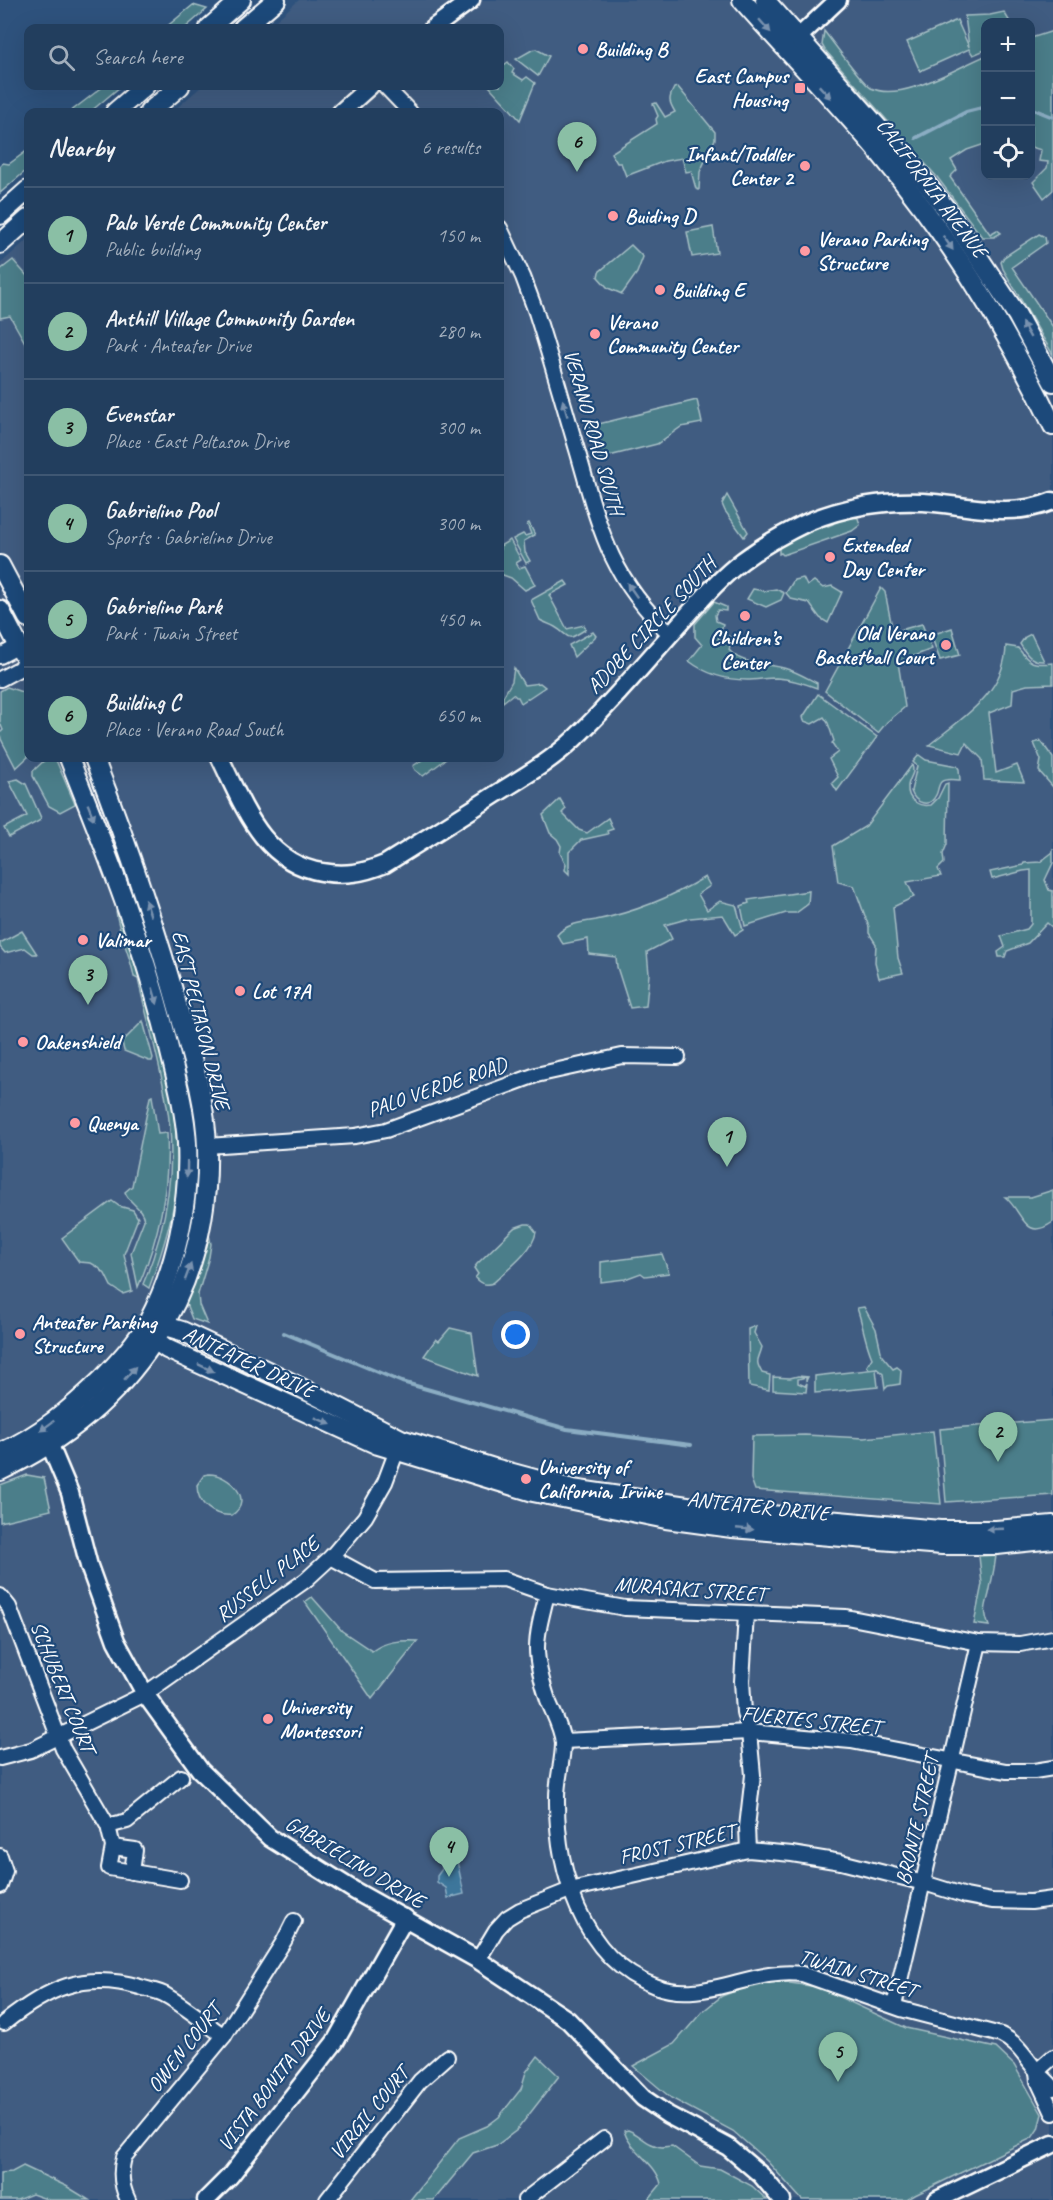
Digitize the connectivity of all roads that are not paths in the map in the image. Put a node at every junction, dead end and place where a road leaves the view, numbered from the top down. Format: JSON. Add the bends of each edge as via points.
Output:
{"nodes":[{"id":1,"x":241,"y":0,"type":"edge"},
{"id":2,"x":276,"y":0,"type":"edge"},
{"id":3,"x":471,"y":0,"type":"edge"},
{"id":4,"x":742,"y":0,"type":"edge"},
{"id":5,"x":765,"y":0,"type":"edge"},
{"id":6,"x":838,"y":0,"type":"edge"},
{"id":7,"x":255,"y":7,"type":"edge"},
{"id":8,"x":214,"y":24,"type":"edge"},
{"id":9,"x":245,"y":24,"type":"edge"},
{"id":10,"x":438,"y":24,"type":"edge"},
{"id":11,"x":791,"y":43,"type":"junction"},
{"id":12,"x":140,"y":90,"type":"edge"},
{"id":13,"x":175,"y":90,"type":"edge"},
{"id":14,"x":366,"y":90,"type":"edge"},
{"id":15,"x":389,"y":90,"type":"edge"},
{"id":16,"x":120,"y":108,"type":"edge"},
{"id":17,"x":154,"y":108,"type":"edge"},
{"id":18,"x":345,"y":108,"type":"edge"},
{"id":19,"x":406,"y":108,"type":"edge"},
{"id":20,"x":24,"y":194,"type":"edge"},
{"id":21,"x":0,"y":215,"type":"edge"},
{"id":22,"x":24,"y":223,"type":"edge"},
{"id":23,"x":504,"y":236,"type":"edge"},
{"id":24,"x":0,"y":244,"type":"edge"},
{"id":25,"x":1053,"y":382,"type":"edge"},
{"id":26,"x":1053,"y":426,"type":"edge"},
{"id":27,"x":1053,"y":501,"type":"edge"},
{"id":28,"x":0,"y":565,"type":"edge"},
{"id":29,"x":0,"y":610,"type":"edge"},
{"id":30,"x":24,"y":610,"type":"edge"},
{"id":31,"x":670,"y":634,"type":"junction"},
{"id":32,"x":24,"y":644,"type":"edge"},
{"id":33,"x":0,"y":656,"type":"edge"},
{"id":34,"x":24,"y":666,"type":"edge"},
{"id":35,"x":0,"y":679,"type":"edge"},
{"id":36,"x":71,"y":762,"type":"edge"},
{"id":37,"x":95,"y":762,"type":"edge"},
{"id":38,"x":222,"y":762,"type":"edge"},
{"id":39,"x":678,"y":1057,"type":"dead end"},
{"id":40,"x":207,"y":1146,"type":"junction"},
{"id":41,"x":156,"y":1330,"type":"junction"},
{"id":42,"x":49,"y":1443,"type":"junction"},
{"id":43,"x":400,"y":1444,"type":"junction"},
{"id":44,"x":0,"y":1453,"type":"edge"},
{"id":45,"x":0,"y":1471,"type":"edge"},
{"id":46,"x":592,"y":1505,"type":"junction"},
{"id":47,"x":739,"y":1511,"type":"junction"},
{"id":48,"x":1053,"y":1525,"type":"edge"},
{"id":49,"x":1053,"y":1539,"type":"edge"},
{"id":50,"x":331,"y":1557,"type":"junction"},
{"id":51,"x":547,"y":1594,"type":"junction"},
{"id":52,"x":0,"y":1596,"type":"edge"},
{"id":53,"x":746,"y":1614,"type":"junction"},
{"id":54,"x":1053,"y":1638,"type":"edge"},
{"id":55,"x":979,"y":1643,"type":"junction"},
{"id":56,"x":145,"y":1694,"type":"junction"},
{"id":57,"x":749,"y":1732,"type":"junction"},
{"id":58,"x":58,"y":1738,"type":"junction"},
{"id":59,"x":563,"y":1741,"type":"junction"},
{"id":60,"x":0,"y":1758,"type":"edge"},
{"id":61,"x":953,"y":1760,"type":"junction"},
{"id":62,"x":1053,"y":1768,"type":"edge"},
{"id":63,"x":181,"y":1778,"type":"dead end"},
{"id":64,"x":108,"y":1826,"type":"junction"},
{"id":65,"x":113,"y":1847,"type":"junction"},
{"id":66,"x":748,"y":1850,"type":"junction"},
{"id":67,"x":0,"y":1856,"type":"edge"},
{"id":68,"x":132,"y":1872,"type":"junction"},
{"id":69,"x":180,"y":1880,"type":"dead end"},
{"id":70,"x":924,"y":1883,"type":"junction"},
{"id":71,"x":0,"y":1886,"type":"edge"},
{"id":72,"x":570,"y":1890,"type":"junction"},
{"id":73,"x":1053,"y":1899,"type":"edge"},
{"id":74,"x":405,"y":1918,"type":"junction"},
{"id":75,"x":294,"y":1921,"type":"dead end"},
{"id":76,"x":478,"y":1960,"type":"junction"},
{"id":77,"x":894,"y":2006,"type":"junction"},
{"id":78,"x":4,"y":2024,"type":"dead end"},
{"id":79,"x":224,"y":2036,"type":"junction"},
{"id":80,"x":447,"y":2056,"type":"dead end"},
{"id":81,"x":1053,"y":2057,"type":"edge"},
{"id":82,"x":1037,"y":2071,"type":"junction"},
{"id":83,"x":1053,"y":2088,"type":"edge"},
{"id":84,"x":1053,"y":2113,"type":"edge"},
{"id":85,"x":604,"y":2139,"type":"dead end"},
{"id":86,"x":1053,"y":2144,"type":"edge"},
{"id":87,"x":128,"y":2200,"type":"edge"},
{"id":88,"x":206,"y":2200,"type":"edge"},
{"id":89,"x":327,"y":2200,"type":"edge"},
{"id":90,"x":525,"y":2200,"type":"edge"},
{"id":91,"x":782,"y":2200,"type":"edge"},
{"id":92,"x":937,"y":2200,"type":"edge"}],
"edges":[{"from":1,"to":8,"type":"main road"},
{"from":2,"to":7,"type":"main road"},
{"from":3,"to":10,"type":"street"},
{"from":4,"to":11,"type":"main road","name":"CALIFORNIA AVENUE","one_way":true},
{"from":5,"to":11,"type":"main road","name":"CALIFORNIA AVENUE"},
{"from":6,"to":11,"type":"street"},
{"from":7,"to":9,"type":"main road"},
{"from":25,"to":11,"type":"main road","name":"CALIFORNIA AVENUE","one_way":true,"via":[[1017,315],[947,210],[913,167]]},
{"from":11,"to":26,"type":"main road","name":"CALIFORNIA AVENUE","one_way":true,"via":[[950,245],[1006,334]]},
{"from":12,"to":16,"type":"main road"},
{"from":13,"to":17,"type":"main road"},
{"from":14,"to":18,"type":"street"},
{"from":15,"to":19,"type":"street"},
{"from":20,"to":21,"type":"main road"},
{"from":22,"to":24,"type":"main road"},
{"from":31,"to":23,"type":"street","name":"VERANO ROAD SOUTH","one_way":true,"via":[[624,580],[605,542],[533,303]]},
{"from":27,"to":31,"type":"street","name":"ADOBE CIRCLE SOUTH","via":[[1005,511],[922,502],[876,504],[838,512],[765,545],[741,562]]},
{"from":28,"to":30,"type":"main road"},
{"from":29,"to":32,"type":"main road"},
{"from":31,"to":38,"type":"street","name":"ADOBE CIRCLE SOUTH","via":[[605,709],[556,754],[385,864],[366,872],[341,875],[312,871],[290,861],[255,826]]},
{"from":32,"to":33,"type":"street"},
{"from":34,"to":35,"type":"street"},
{"from":36,"to":41,"type":"main road","name":"EAST PELTASON DRIVE","one_way":true,"via":[[118,880],[154,990],[187,1141],[181,1228],[157,1302]]},
{"from":40,"to":37,"type":"main road","name":"EAST PELTASON DRIVE","one_way":true,"via":[[194,1066],[172,984]]},
{"from":39,"to":40,"type":"street","name":"PALO VERDE ROAD","via":[[622,1056],[536,1076],[386,1130],[355,1136]]},
{"from":41,"to":40,"type":"main road","name":"EAST PELTASON DRIVE","one_way":true,"via":[[190,1265],[204,1209]]},
{"from":42,"to":41,"type":"main road","name":"EAST PELTASON DRIVE","one_way":true,"via":[[101,1404],[143,1358]]},
{"from":41,"to":43,"type":"main road","name":"ANTEATER DRIVE","via":[[167,1349],[269,1397],[378,1445]]},
{"from":41,"to":44,"type":"main road","name":"EAST PELTASON DRIVE","one_way":true,"via":[[41,1431]]},
{"from":42,"to":45,"type":"main road","name":"EAST PELTASON DRIVE"},
{"from":42,"to":56,"type":"street","name":"GABRIELINO DRIVE","via":[[70,1492],[100,1602]]},
{"from":43,"to":46,"type":"main road","name":"ANTEATER DRIVE","via":[[503,1484]]},
{"from":43,"to":47,"type":"main road","name":"ANTEATER DRIVE","via":[[572,1489]]},
{"from":43,"to":50,"type":"street","name":"RUSSELL PLACE","via":[[365,1517]]},
{"from":46,"to":47,"type":"main road","via":[[613,1503],[725,1516]]},
{"from":46,"to":49,"type":"main road","name":"ANTEATER DRIVE","one_way":true,"via":[[732,1527],[942,1545]]},
{"from":48,"to":47,"type":"main road","name":"ANTEATER DRIVE","one_way":true,"via":[[940,1530]]},
{"from":50,"to":51,"type":"street","name":"MURASAKI STREET","via":[[375,1581],[504,1579]]},
{"from":50,"to":56,"type":"street","name":"RUSSELL PLACE","via":[[277,1602]]},
{"from":51,"to":53,"type":"street","name":"MURASAKI STREET","via":[[625,1608]]},
{"from":51,"to":59,"type":"street","name":"TWAIN STREET","via":[[536,1657]]},
{"from":52,"to":58,"type":"street","name":"SCHUBERT COURT","via":[[9,1607]]},
{"from":53,"to":55,"type":"street","name":"MURASAKI STREET","via":[[846,1617]]},
{"from":53,"to":57,"type":"street","via":[[742,1681]]},
{"from":54,"to":55,"type":"street","name":"MURASAKI STREET","via":[[1020,1644]]},
{"from":55,"to":61,"type":"street","name":"BRONTE STREET"},
{"from":56,"to":58,"type":"street","name":"RUSSELL PLACE"},
{"from":56,"to":74,"type":"street","name":"GABRIELINO DRIVE","via":[[200,1770],[270,1838]]},
{"from":57,"to":59,"type":"street","name":"FUERTES STREET"},
{"from":57,"to":61,"type":"street","name":"FUERTES STREET","via":[[851,1741]]},
{"from":57,"to":66,"type":"street","via":[[753,1774]]},
{"from":58,"to":60,"type":"street","name":"RUSSELL PLACE"},
{"from":58,"to":64,"type":"street","name":"SCHUBERT COURT"},
{"from":59,"to":72,"type":"street","name":"TWAIN STREET","via":[[557,1796],[559,1833]]},
{"from":61,"to":62,"type":"street","name":"FUERTES STREET","via":[[1019,1772]]},
{"from":61,"to":70,"type":"street","name":"BRONTE STREET"},
{"from":63,"to":64,"type":"street","via":[[127,1821]]},
{"from":64,"to":65,"type":"street","name":"SCHUBERT COURT"},
{"from":65,"to":68,"type":"street","via":[[135,1850]]},
{"from":65,"to":68,"type":"street","name":"SCHUBERT COURT","via":[[109,1868]]},
{"from":66,"to":70,"type":"street","name":"FROST STREET","via":[[841,1862]]},
{"from":66,"to":72,"type":"street","name":"FROST STREET"},
{"from":67,"to":71,"type":"street","via":[[5,1871]]},
{"from":68,"to":69,"type":"street","name":"SCHUBERT COURT"},
{"from":70,"to":73,"type":"street","name":"FROST STREET","via":[[992,1900]]},
{"from":70,"to":77,"type":"street","name":"BRONTE STREET"},
{"from":72,"to":76,"type":"street","name":"FROST STREET","via":[[507,1918]]},
{"from":72,"to":77,"type":"street","name":"TWAIN STREET","via":[[584,1921],[609,1954],[630,1974],[655,1986],[680,1992],[699,1991],[789,1972]]},
{"from":74,"to":76,"type":"street","name":"GABRIELINO DRIVE"},
{"from":74,"to":88,"type":"street","name":"VISTA BONITA DRIVE","via":[[335,2042],[230,2176]]},
{"from":75,"to":79,"type":"street","name":"OWEN COURT"},
{"from":76,"to":91,"type":"street","name":"GABRIELINO DRIVE","via":[[568,2020],[650,2103],[739,2155]]},
{"from":77,"to":82,"type":"street","name":"TWAIN STREET","via":[[1001,2035],[1011,2040]]},
{"from":78,"to":79,"type":"street","via":[[50,1992],[75,1983],[118,1981],[164,1994]]},
{"from":79,"to":87,"type":"street","name":"OWEN COURT","via":[[124,2157],[121,2168]]},
{"from":80,"to":89,"type":"street","name":"VIRGIL COURT","via":[[420,2080]]},
{"from":81,"to":82,"type":"street"},
{"from":82,"to":83,"type":"street","name":"TWAIN STREET"},
{"from":82,"to":84,"type":"street","name":"TWAIN STREET"},
{"from":85,"to":90,"type":"street"},
{"from":86,"to":92,"type":"street"}]}
